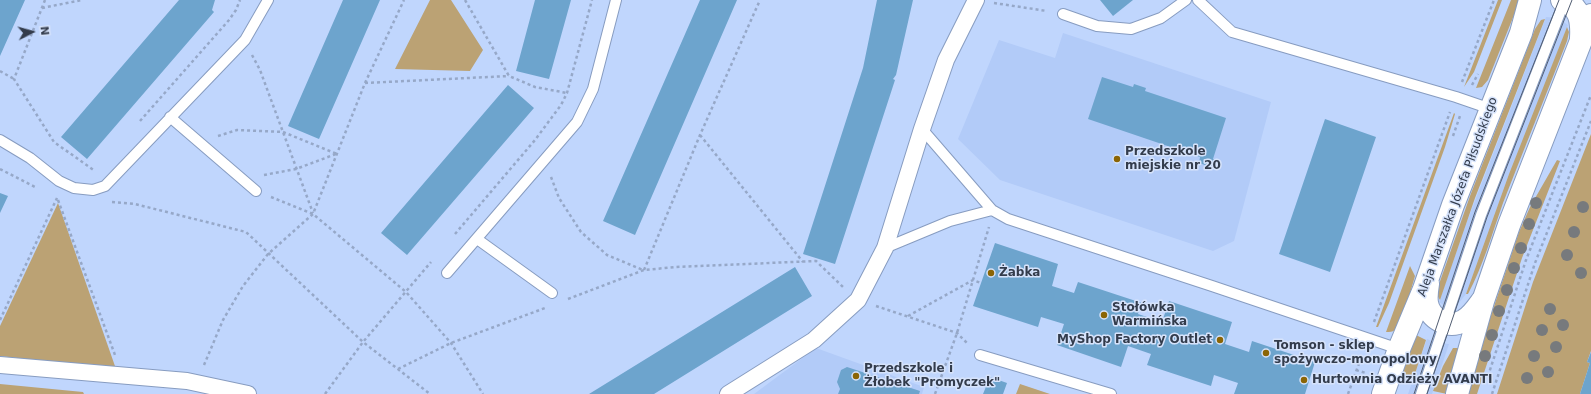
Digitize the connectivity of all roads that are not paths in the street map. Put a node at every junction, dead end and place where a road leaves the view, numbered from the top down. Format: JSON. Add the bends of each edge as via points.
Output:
{"nodes":[{"id":1,"x":268,"y":0,"type":"edge"},
{"id":2,"x":616,"y":0,"type":"edge"},
{"id":3,"x":1186,"y":0,"type":"edge"},
{"id":4,"x":1198,"y":0,"type":"edge"},
{"id":5,"x":1530,"y":0,"type":"edge"},
{"id":6,"x":1559,"y":0,"type":"edge"},
{"id":7,"x":981,"y":1,"type":"edge"},
{"id":8,"x":1063,"y":14,"type":"road end"},
{"id":9,"x":1591,"y":15,"type":"edge"},
{"id":10,"x":1521,"y":33,"type":"junction"},
{"id":11,"x":1580,"y":43,"type":"junction"},
{"id":12,"x":1491,"y":109,"type":"junction"},
{"id":13,"x":170,"y":117,"type":"junction"},
{"id":14,"x":922,"y":129,"type":"junction"},
{"id":15,"x":0,"y":140,"type":"edge"},
{"id":16,"x":256,"y":191,"type":"road end"},
{"id":17,"x":992,"y":210,"type":"junction"},
{"id":18,"x":477,"y":239,"type":"junction"},
{"id":19,"x":884,"y":248,"type":"junction"},
{"id":20,"x":447,"y":273,"type":"dead end"},
{"id":21,"x":1428,"y":279,"type":"junction"},
{"id":22,"x":552,"y":293,"type":"dead end"},
{"id":23,"x":1483,"y":301,"type":"junction"},
{"id":24,"x":1444,"y":323,"type":"junction"},
{"id":25,"x":1399,"y":349,"type":"junction"},
{"id":26,"x":980,"y":355,"type":"dead end"},
{"id":27,"x":0,"y":365,"type":"edge"},
{"id":28,"x":248,"y":394,"type":"edge"},
{"id":29,"x":728,"y":394,"type":"edge"},
{"id":30,"x":1111,"y":394,"type":"edge"},
{"id":31,"x":1383,"y":394,"type":"edge"},
{"id":32,"x":1421,"y":394,"type":"edge"},
{"id":33,"x":1457,"y":394,"type":"edge"}],
"edges":[{"from":1,"to":13,"type":"lane","via":[[245,40]]},
{"from":2,"to":18,"type":"lane","via":[[593,89],[577,122]]},
{"from":3,"to":8,"type":"lane","via":[[1161,18],[1131,29],[1097,26]]},
{"from":4,"to":12,"type":"lane","via":[[1232,32]]},
{"from":5,"to":10,"type":"street","name":"Aleja Marszałka Józefa Piłsudskiego"},
{"from":6,"to":10,"type":"street","via":[[1538,4]]},
{"from":6,"to":11,"type":"street","via":[[1570,4],[1579,14],[1582,28]]},
{"from":6,"to":24,"type":"lane"},
{"from":7,"to":14,"type":"street","via":[[946,60]]},
{"from":9,"to":11,"type":"street"},
{"from":10,"to":12,"type":"street","name":"Aleja Marszałka Józefa Piłsudskiego"},
{"from":11,"to":23,"type":"street","via":[[1509,225]]},
{"from":12,"to":21,"type":"street","name":"Aleja Marszałka Józefa Piłsudskiego","via":[[1453,205]]},
{"from":13,"to":15,"type":"lane","via":[[105,186],[93,190],[74,188],[59,181],[30,158]]},
{"from":13,"to":16,"type":"lane"},
{"from":14,"to":17,"type":"lane"},
{"from":14,"to":19,"type":"street"},
{"from":17,"to":19,"type":"lane","via":[[950,221]]},
{"from":17,"to":25,"type":"lane","via":[[1008,220]]},
{"from":18,"to":20,"type":"lane"},
{"from":18,"to":22,"type":"lane"},
{"from":19,"to":29,"type":"street","via":[[858,300],[814,340]]},
{"from":21,"to":24,"type":"street","via":[[1427,303],[1434,317]]},
{"from":21,"to":25,"type":"street","name":"Aleja Marszałka Józefa Piłsudskiego"},
{"from":23,"to":24,"type":"street","via":[[1464,320],[1458,323]]},
{"from":23,"to":33,"type":"street"},
{"from":24,"to":32,"type":"lane"},
{"from":25,"to":31,"type":"street","name":"Aleja Marszałka Józefa Piłsudskiego"},
{"from":26,"to":30,"type":"lane"},
{"from":27,"to":28,"type":"street","via":[[197,382]]}]}
